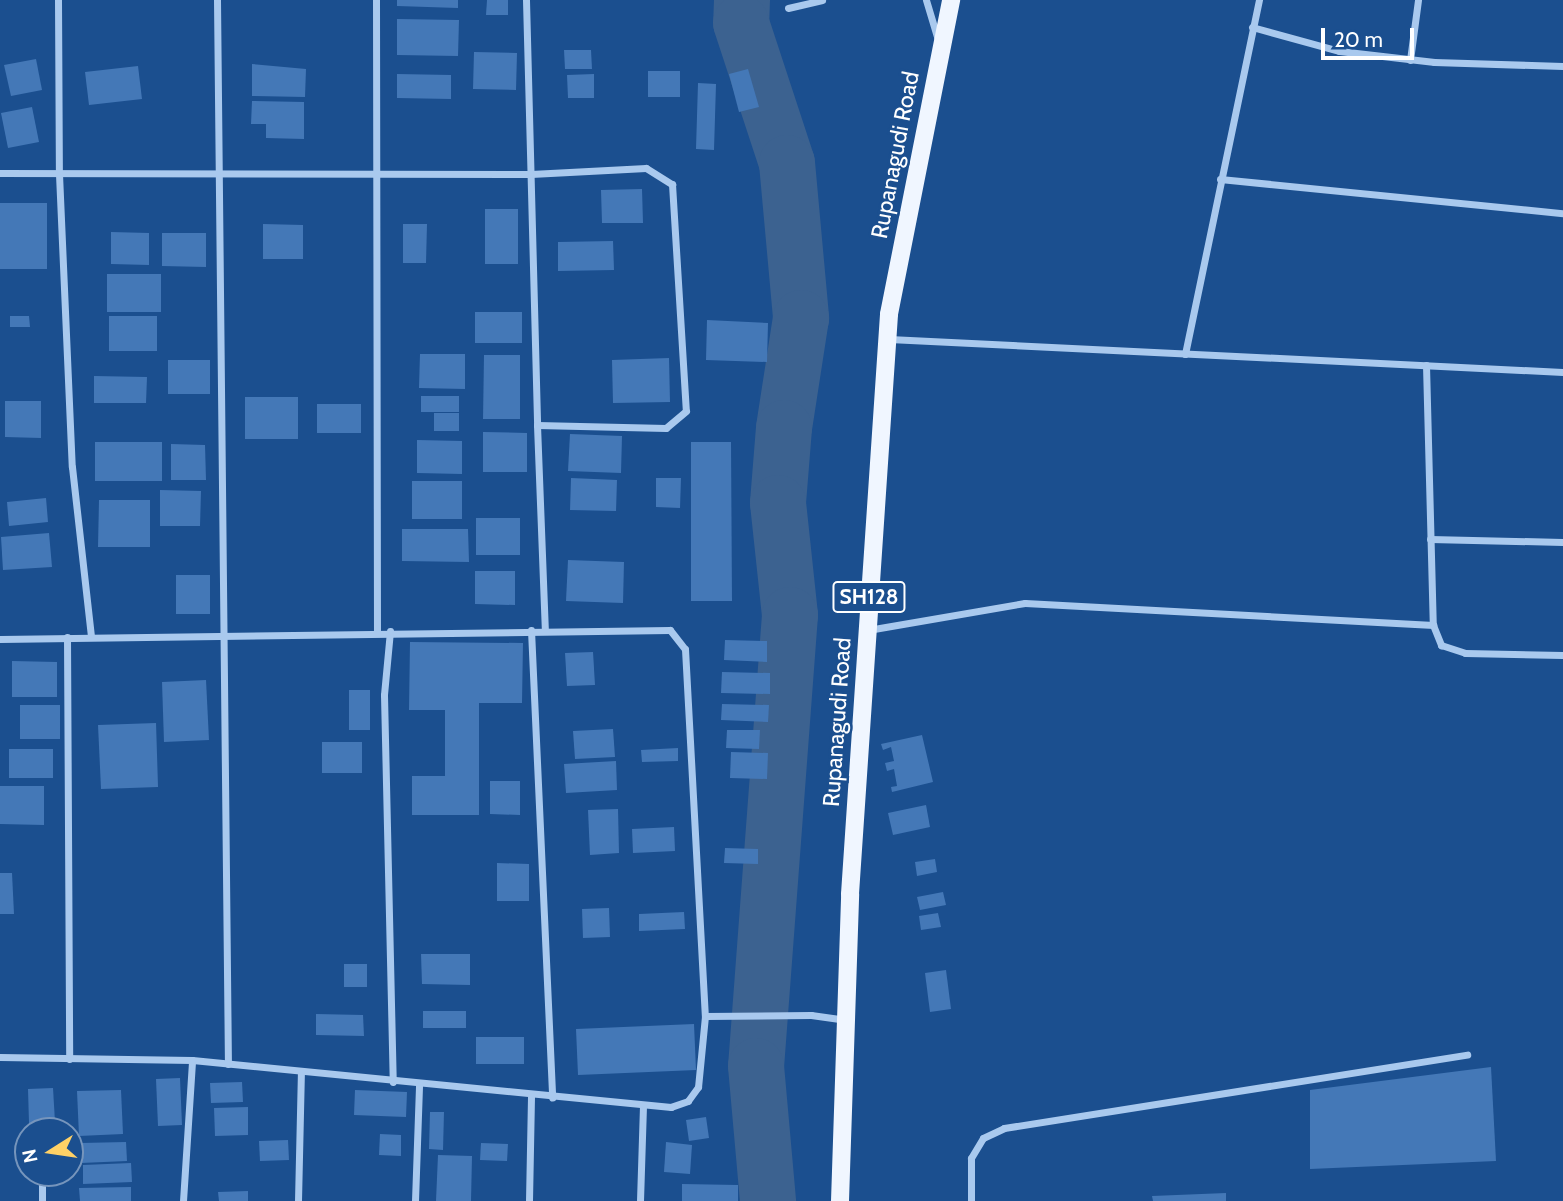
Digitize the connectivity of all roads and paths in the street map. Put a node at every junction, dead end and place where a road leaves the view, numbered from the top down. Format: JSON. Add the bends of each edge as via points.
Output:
{"nodes":[{"id":1,"x":58,"y":0,"type":"edge"},
{"id":2,"x":217,"y":0,"type":"edge"},
{"id":3,"x":376,"y":0,"type":"edge"},
{"id":4,"x":526,"y":0,"type":"edge"},
{"id":5,"x":822,"y":0,"type":"edge"},
{"id":6,"x":926,"y":0,"type":"edge"},
{"id":7,"x":951,"y":0,"type":"edge"},
{"id":8,"x":1259,"y":0,"type":"edge"},
{"id":9,"x":1418,"y":0,"type":"edge"},
{"id":10,"x":788,"y":8,"type":"dead end"},
{"id":11,"x":1252,"y":27,"type":"junction"},
{"id":12,"x":941,"y":47,"type":"junction"},
{"id":13,"x":1410,"y":60,"type":"junction"},
{"id":14,"x":1563,"y":66,"type":"edge"},
{"id":15,"x":0,"y":173,"type":"edge"},
{"id":16,"x":59,"y":174,"type":"junction"},
{"id":17,"x":531,"y":174,"type":"junction"},
{"id":18,"x":379,"y":175,"type":"junction"},
{"id":19,"x":219,"y":176,"type":"junction"},
{"id":20,"x":1220,"y":179,"type":"junction"},
{"id":21,"x":1563,"y":214,"type":"edge"},
{"id":22,"x":887,"y":339,"type":"junction"},
{"id":23,"x":1185,"y":354,"type":"junction"},
{"id":24,"x":1426,"y":365,"type":"junction"},
{"id":25,"x":1563,"y":372,"type":"edge"},
{"id":26,"x":537,"y":425,"type":"junction"},
{"id":27,"x":1430,"y":539,"type":"junction"},
{"id":28,"x":1563,"y":542,"type":"edge"},
{"id":29,"x":1433,"y":625,"type":"junction"},
{"id":30,"x":545,"y":629,"type":"junction"},
{"id":31,"x":531,"y":630,"type":"junction"},
{"id":32,"x":868,"y":630,"type":"junction"},
{"id":33,"x":377,"y":631,"type":"junction"},
{"id":34,"x":390,"y":631,"type":"junction"},
{"id":35,"x":227,"y":634,"type":"junction"},
{"id":36,"x":91,"y":636,"type":"junction"},
{"id":37,"x":67,"y":637,"type":"junction"},
{"id":38,"x":0,"y":639,"type":"edge"},
{"id":39,"x":1563,"y":655,"type":"edge"},
{"id":40,"x":705,"y":1016,"type":"junction"},
{"id":41,"x":846,"y":1020,"type":"junction"},
{"id":42,"x":1467,"y":1055,"type":"dead end"},
{"id":43,"x":0,"y":1057,"type":"edge"},
{"id":44,"x":69,"y":1059,"type":"junction"},
{"id":45,"x":192,"y":1060,"type":"junction"},
{"id":46,"x":228,"y":1064,"type":"junction"},
{"id":47,"x":302,"y":1072,"type":"junction"},
{"id":48,"x":393,"y":1082,"type":"junction"},
{"id":49,"x":419,"y":1085,"type":"junction"},
{"id":50,"x":531,"y":1096,"type":"junction"},
{"id":51,"x":552,"y":1097,"type":"junction"},
{"id":52,"x":643,"y":1106,"type":"junction"},
{"id":53,"x":183,"y":1201,"type":"edge"},
{"id":54,"x":298,"y":1201,"type":"edge"},
{"id":55,"x":415,"y":1201,"type":"edge"},
{"id":56,"x":529,"y":1201,"type":"edge"},
{"id":57,"x":640,"y":1201,"type":"edge"},
{"id":58,"x":840,"y":1201,"type":"edge"},
{"id":59,"x":971,"y":1201,"type":"edge"}],
"edges":[{"from":1,"to":16,"type":"street"},
{"from":2,"to":19,"type":"street"},
{"from":3,"to":18,"type":"street"},
{"from":4,"to":17,"type":"street"},
{"from":5,"to":10,"type":"street"},
{"from":6,"to":12,"type":"street"},
{"from":7,"to":12,"type":"main road","name":"Rupanagudi Road","number":"SH128"},
{"from":8,"to":11,"type":"street"},
{"from":9,"to":13,"type":"street"},
{"from":11,"to":13,"type":"street","via":[[1339,51]]},
{"from":11,"to":20,"type":"street"},
{"from":12,"to":22,"type":"main road","name":"Rupanagudi Road","number":"SH128"},
{"from":13,"to":14,"type":"street"},
{"from":15,"to":16,"type":"street"},
{"from":16,"to":19,"type":"street"},
{"from":16,"to":36,"type":"street","via":[[72,467]]},
{"from":17,"to":18,"type":"street"},
{"from":17,"to":26,"type":"street"},
{"from":17,"to":26,"type":"street","via":[[646,168],[672,184],[686,411],[666,428]]},
{"from":18,"to":19,"type":"street"},
{"from":18,"to":33,"type":"street"},
{"from":19,"to":35,"type":"street","via":[[218,349]]},
{"from":20,"to":21,"type":"street"},
{"from":20,"to":23,"type":"street"},
{"from":22,"to":23,"type":"street"},
{"from":22,"to":32,"type":"main road","name":"Rupanagudi Road","number":"SH128"},
{"from":23,"to":24,"type":"street"},
{"from":24,"to":25,"type":"street"},
{"from":24,"to":27,"type":"street"},
{"from":26,"to":30,"type":"street"},
{"from":27,"to":28,"type":"street"},
{"from":27,"to":29,"type":"street"},
{"from":29,"to":32,"type":"street","via":[[1025,603]]},
{"from":29,"to":39,"type":"street","via":[[1441,645],[1451,652]]},
{"from":30,"to":31,"type":"street"},
{"from":30,"to":40,"type":"street","via":[[670,630],[685,649]]},
{"from":31,"to":34,"type":"street"},
{"from":31,"to":51,"type":"street"},
{"from":32,"to":41,"type":"main road","name":"Rupanagudi Road","number":"SH128"},
{"from":33,"to":34,"type":"street"},
{"from":33,"to":35,"type":"street"},
{"from":34,"to":48,"type":"street","via":[[384,695]]},
{"from":35,"to":36,"type":"street"},
{"from":35,"to":46,"type":"street"},
{"from":36,"to":37,"type":"street"},
{"from":37,"to":38,"type":"street"},
{"from":37,"to":44,"type":"street"},
{"from":40,"to":41,"type":"street","via":[[811,1014]]},
{"from":40,"to":52,"type":"street","via":[[698,1087],[688,1101],[671,1107]]},
{"from":41,"to":58,"type":"main road","name":"Rupanagudi Road","number":"SH128"},
{"from":42,"to":59,"type":"street","via":[[1004,1128],[983,1138],[971,1158]]},
{"from":43,"to":44,"type":"street"},
{"from":44,"to":45,"type":"street"},
{"from":45,"to":46,"type":"street"},
{"from":45,"to":53,"type":"street"},
{"from":46,"to":47,"type":"street"},
{"from":47,"to":48,"type":"street"},
{"from":47,"to":54,"type":"street"},
{"from":48,"to":49,"type":"street"},
{"from":49,"to":50,"type":"street"},
{"from":49,"to":55,"type":"street"},
{"from":50,"to":51,"type":"street"},
{"from":50,"to":56,"type":"street"},
{"from":51,"to":52,"type":"street"},
{"from":52,"to":57,"type":"street"}]}
